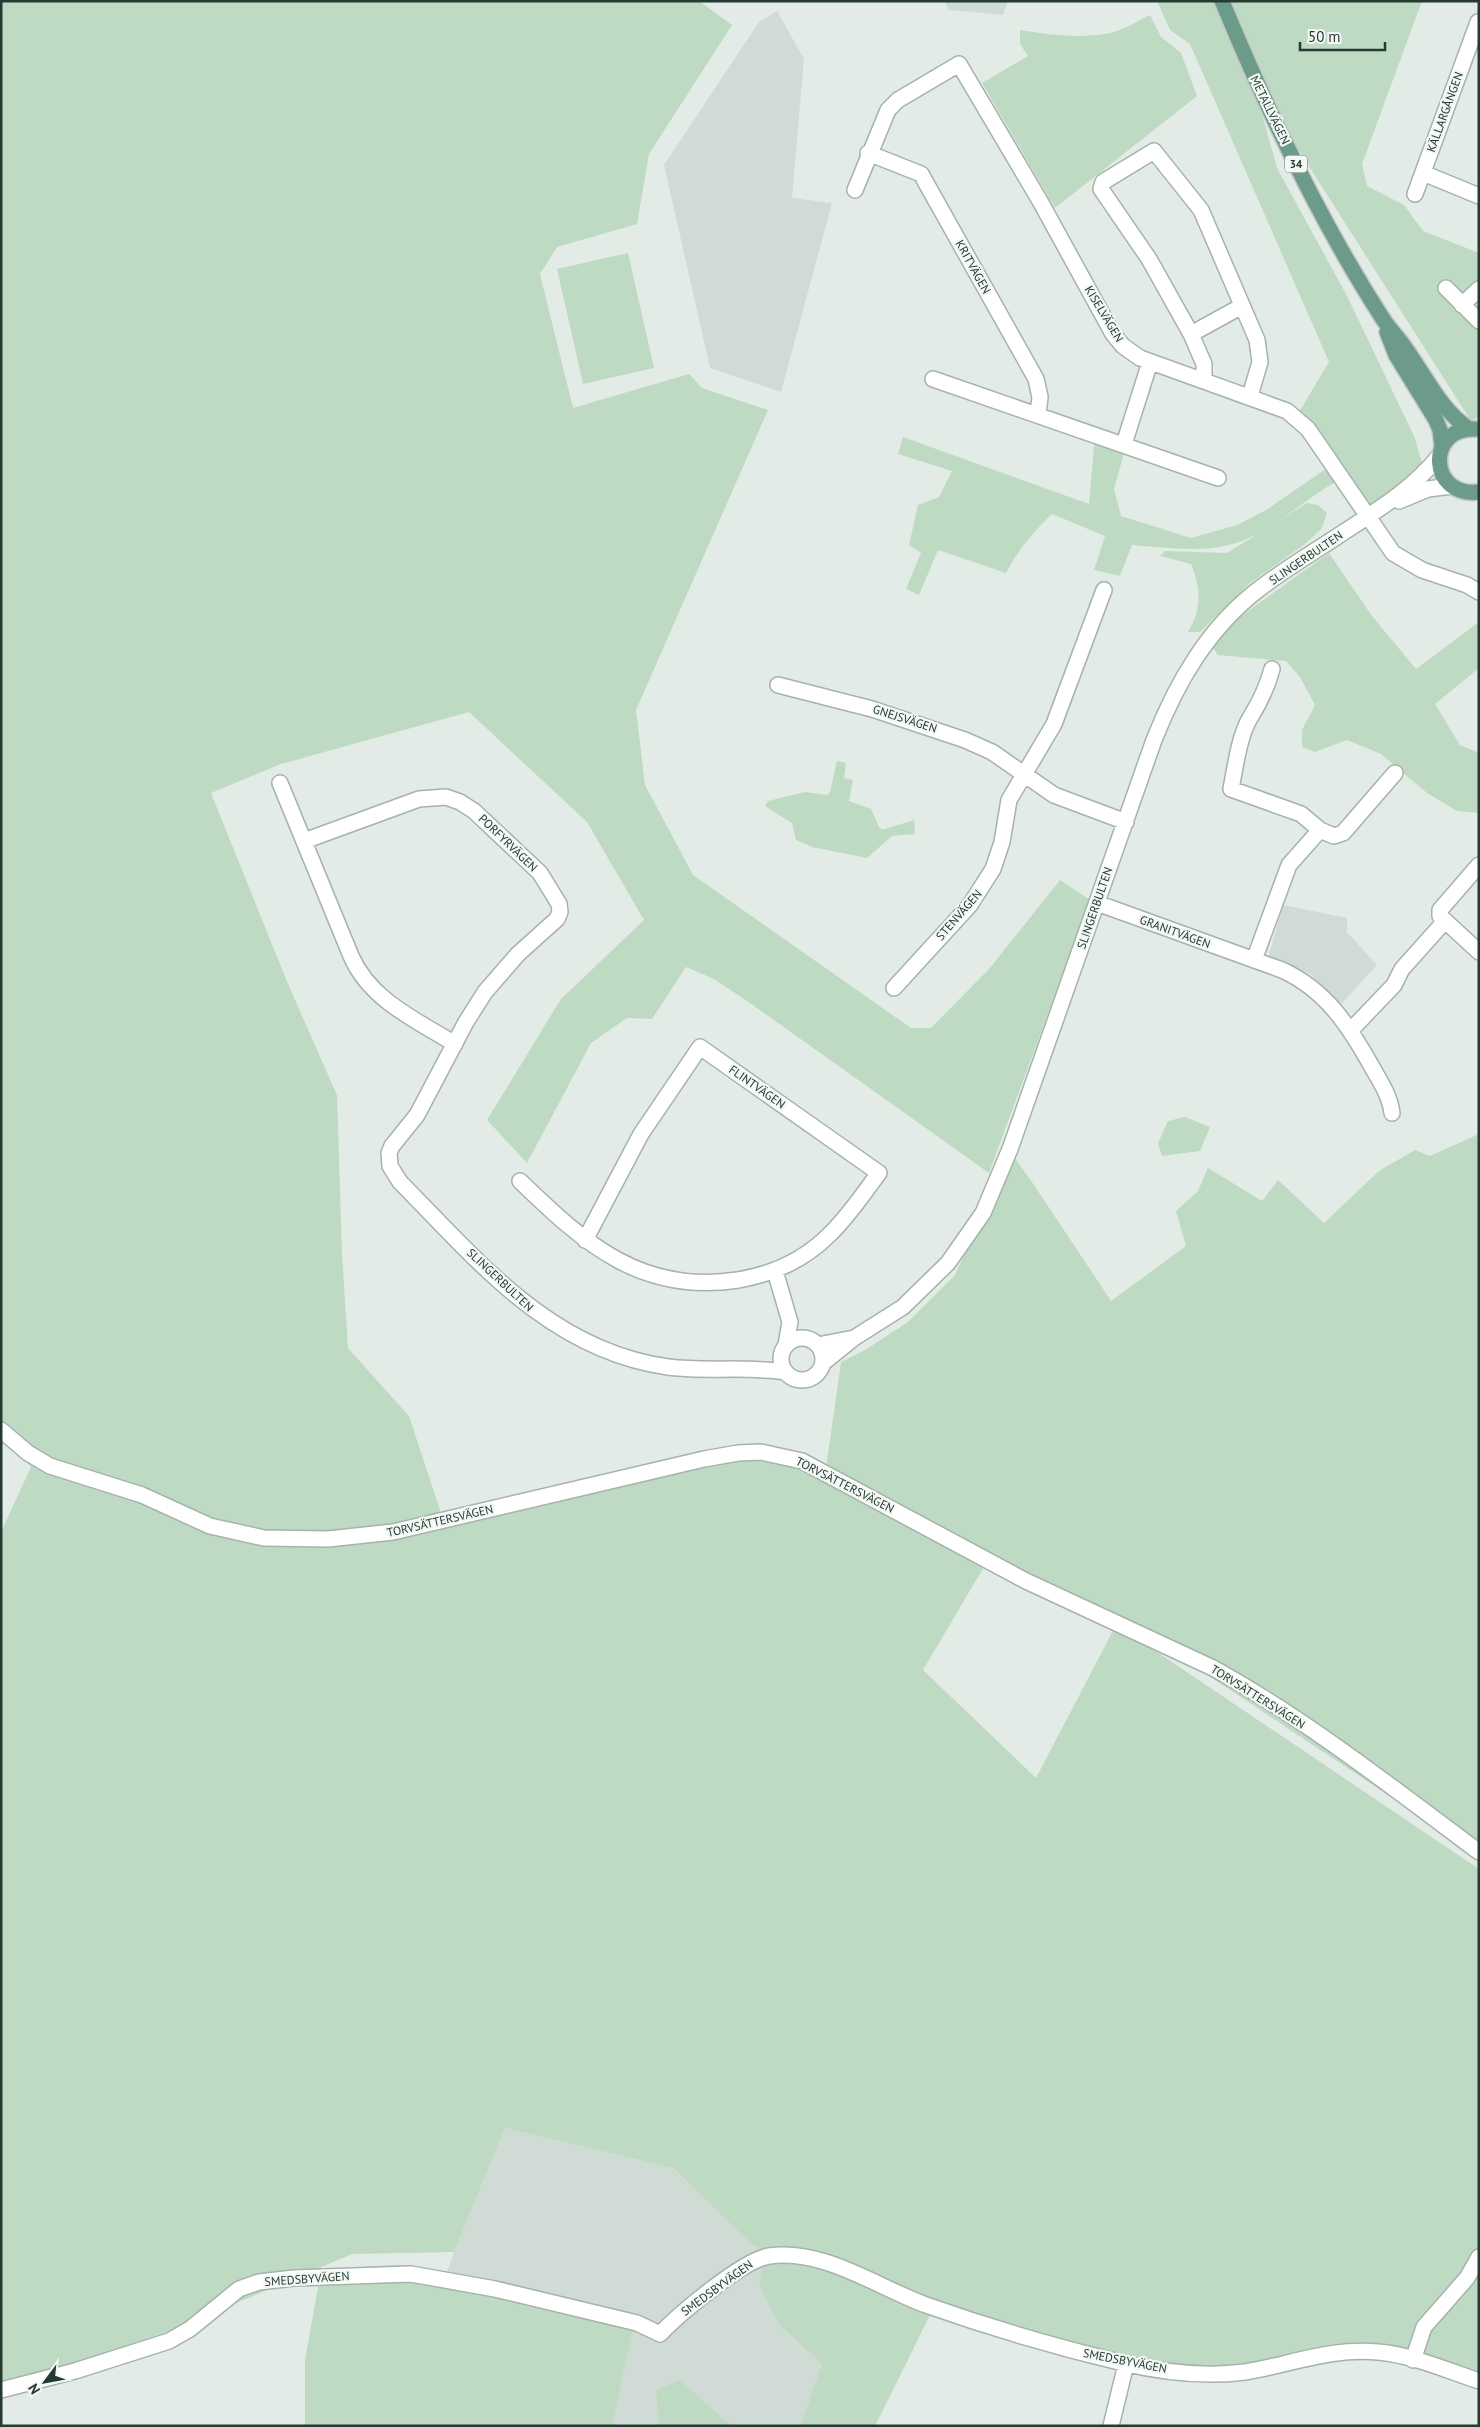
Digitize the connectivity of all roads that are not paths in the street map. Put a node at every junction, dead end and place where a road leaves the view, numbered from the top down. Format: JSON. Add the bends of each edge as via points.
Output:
{"nodes":[{"id":1,"x":1222,"y":1,"type":"edge"},
{"id":2,"x":1478,"y":22,"type":"edge"},
{"id":3,"x":868,"y":153,"type":"junction"},
{"id":4,"x":1423,"y":173,"type":"junction"},
{"id":5,"x":855,"y":190,"type":"dead end"},
{"id":6,"x":1415,"y":194,"type":"dead end"},
{"id":7,"x":1479,"y":196,"type":"edge"},
{"id":8,"x":1446,"y":288,"type":"dead end"},
{"id":9,"x":1479,"y":290,"type":"edge"},
{"id":10,"x":1462,"y":305,"type":"junction"},
{"id":11,"x":1242,"y":306,"type":"junction"},
{"id":12,"x":1384,"y":321,"type":"junction"},
{"id":13,"x":1479,"y":321,"type":"edge"},
{"id":14,"x":1191,"y":334,"type":"junction"},
{"id":15,"x":1150,"y":362,"type":"junction"},
{"id":16,"x":933,"y":378,"type":"dead end"},
{"id":17,"x":1204,"y":381,"type":"junction"},
{"id":18,"x":1250,"y":396,"type":"junction"},
{"id":19,"x":1038,"y":414,"type":"junction"},
{"id":20,"x":1474,"y":429,"type":"edge"},
{"id":21,"x":1124,"y":444,"type":"junction"},
{"id":22,"x":1441,"y":451,"type":"junction"},
{"id":23,"x":1218,"y":478,"type":"dead end"},
{"id":24,"x":1452,"y":486,"type":"junction"},
{"id":25,"x":1476,"y":495,"type":"edge"},
{"id":26,"x":1373,"y":514,"type":"junction"},
{"id":27,"x":1104,"y":590,"type":"dead end"},
{"id":28,"x":1479,"y":592,"type":"edge"},
{"id":29,"x":1272,"y":669,"type":"dead end"},
{"id":30,"x":778,"y":685,"type":"dead end"},
{"id":31,"x":1395,"y":773,"type":"dead end"},
{"id":32,"x":1024,"y":775,"type":"junction"},
{"id":33,"x":280,"y":782,"type":"dead end"},
{"id":34,"x":1126,"y":822,"type":"junction"},
{"id":35,"x":1320,"y":830,"type":"junction"},
{"id":36,"x":304,"y":841,"type":"junction"},
{"id":37,"x":1479,"y":865,"type":"edge"},
{"id":38,"x":1097,"y":903,"type":"junction"},
{"id":39,"x":1445,"y":921,"type":"junction"},
{"id":40,"x":1479,"y":952,"type":"edge"},
{"id":41,"x":1254,"y":960,"type":"junction"},
{"id":42,"x":894,"y":988,"type":"dead end"},
{"id":43,"x":1350,"y":1030,"type":"junction"},
{"id":44,"x":454,"y":1044,"type":"junction"},
{"id":45,"x":1392,"y":1113,"type":"dead end"},
{"id":46,"x":520,"y":1181,"type":"dead end"},
{"id":47,"x":408,"y":1190,"type":"joint"},
{"id":48,"x":585,"y":1240,"type":"junction"},
{"id":49,"x":775,"y":1271,"type":"junction"},
{"id":50,"x":790,"y":1322,"type":"junction"},
{"id":51,"x":854,"y":1338,"type":"junction"},
{"id":52,"x":812,"y":1341,"type":"junction"},
{"id":53,"x":784,"y":1350,"type":"junction"},
{"id":54,"x":823,"y":1363,"type":"junction"},
{"id":55,"x":754,"y":1368,"type":"junction"},
{"id":56,"x":785,"y":1372,"type":"junction"},
{"id":57,"x":1,"y":1430,"type":"edge"},
{"id":58,"x":1479,"y":1852,"type":"edge"},
{"id":59,"x":1479,"y":2257,"type":"edge"},
{"id":60,"x":1413,"y":2360,"type":"junction"},
{"id":61,"x":1126,"y":2364,"type":"junction"},
{"id":62,"x":1479,"y":2381,"type":"edge"},
{"id":63,"x":1,"y":2390,"type":"edge"},
{"id":64,"x":1111,"y":2426,"type":"edge"}],
"edges":[{"from":1,"to":12,"type":"main road","name":"METALLVÄGEN","number":"34","via":[[1292,155]]},
{"from":2,"to":4,"type":"street","name":"KÄLLARGÅNGEN"},
{"from":3,"to":5,"type":"street"},
{"from":3,"to":15,"type":"street","name":"KISELVÄGEN","via":[[892,105],[959,64],[1113,334],[1129,351]]},
{"from":3,"to":19,"type":"street","name":"KRITVÄGEN","via":[[921,174],[1036,379],[1040,397]]},
{"from":4,"to":6,"type":"street","name":"KÄLLARGÅNGEN"},
{"from":4,"to":7,"type":"street"},
{"from":8,"to":10,"type":"street"},
{"from":9,"to":10,"type":"street"},
{"from":10,"to":13,"type":"street"},
{"from":11,"to":14,"type":"street"},
{"from":11,"to":14,"type":"street","via":[[1200,210],[1154,151],[1103,182],[1101,189],[1149,258]]},
{"from":11,"to":18,"type":"street","via":[[1260,351]]},
{"from":12,"to":20,"type":"main road","name":"METALLVÄGEN","number":"34","via":[[1446,408]]},
{"from":12,"to":22,"type":"main road","name":"METALLVÄGEN","number":"34","via":[[1396,355],[1436,420]]},
{"from":14,"to":17,"type":"street","via":[[1204,364]]},
{"from":15,"to":17,"type":"street","name":"KISELVÄGEN"},
{"from":15,"to":21,"type":"street"},
{"from":16,"to":19,"type":"street"},
{"from":17,"to":18,"type":"street","name":"KISELVÄGEN"},
{"from":18,"to":26,"type":"street","name":"KISELVÄGEN","via":[[1281,407],[1298,418]]},
{"from":19,"to":21,"type":"street"},
{"from":20,"to":22,"type":"main road","name":"METALLVÄGEN","number":"34","via":[[1456,432]]},
{"from":21,"to":23,"type":"street"},
{"from":22,"to":24,"type":"main road","name":"METALLVÄGEN","number":"34","via":[[1440,470]]},
{"from":22,"to":26,"type":"street","name":"SLINGERBULTEN","via":[[1422,475]]},
{"from":24,"to":25,"type":"main road"},
{"from":24,"to":26,"type":"street","name":"SLINGERBULTEN","via":[[1428,489]]},
{"from":26,"to":28,"type":"street","name":"KISELVÄGEN","via":[[1386,547],[1400,560]]},
{"from":26,"to":34,"type":"street","name":"SLINGERBULTEN","via":[[1258,590],[1214,632],[1190,665],[1166,711]]},
{"from":27,"to":32,"type":"street","via":[[1054,724]]},
{"from":29,"to":35,"type":"street","via":[[1263,699],[1246,729],[1231,789],[1301,814]]},
{"from":30,"to":32,"type":"street","name":"GNEJSVÄGEN","via":[[872,708],[965,740],[992,752]]},
{"from":31,"to":35,"type":"street","via":[[1343,833],[1334,836]]},
{"from":32,"to":34,"type":"street","name":"GNEJSVÄGEN","via":[[1070,803]]},
{"from":32,"to":42,"type":"street","name":"STENVÄGEN","via":[[1009,800],[999,853],[984,886]]},
{"from":33,"to":36,"type":"street"},
{"from":34,"to":38,"type":"street","name":"SLINGERBULTEN"},
{"from":35,"to":41,"type":"street","via":[[1289,865]]},
{"from":36,"to":44,"type":"street","via":[[360,975],[389,1003]]},
{"from":36,"to":44,"type":"street","name":"PORFYRVÄGEN","via":[[419,798],[446,797],[474,810],[545,881],[559,904],[558,916],[496,978]]},
{"from":37,"to":39,"type":"street","via":[[1440,910]]},
{"from":38,"to":41,"type":"street","name":"GRANITVÄGEN"},
{"from":38,"to":51,"type":"street","name":"SLINGERBULTEN","via":[[1010,1150],[983,1213],[962,1246],[934,1280],[903,1307]]},
{"from":39,"to":40,"type":"street"},
{"from":39,"to":43,"type":"street","via":[[1402,969],[1394,984]]},
{"from":41,"to":43,"type":"street","name":"GRANITVÄGEN","via":[[1310,985]]},
{"from":43,"to":45,"type":"street","name":"GRANITVÄGEN","via":[[1384,1090]]},
{"from":44,"to":47,"type":"street","name":"PORFYRVÄGEN","via":[[417,1115],[396,1139],[389,1153],[393,1174]]},
{"from":46,"to":48,"type":"street","name":"FLINTVÄGEN"},
{"from":47,"to":55,"type":"street","name":"SLINGERBULTEN","via":[[516,1297],[538,1315],[578,1338],[621,1356],[667,1367]]},
{"from":48,"to":49,"type":"street","name":"FLINTVÄGEN","via":[[629,1268],[666,1280],[703,1284]]},
{"from":48,"to":49,"type":"street","name":"FLINTVÄGEN","via":[[641,1134],[700,1047],[878,1173],[829,1236],[806,1254]]},
{"from":49,"to":50,"type":"street"},
{"from":50,"to":52,"type":"street"},
{"from":50,"to":53,"type":"street"},
{"from":51,"to":52,"type":"street","name":"SLINGERBULTEN"},
{"from":51,"to":54,"type":"street","name":"SLINGERBULTEN"},
{"from":52,"to":53,"type":"street","via":[[794,1339]]},
{"from":52,"to":54,"type":"street","via":[[823,1355]]},
{"from":53,"to":55,"type":"street","name":"SLINGERBULTEN"},
{"from":53,"to":56,"type":"street","via":[[780,1360]]},
{"from":54,"to":56,"type":"street","via":[[816,1375],[807,1380],[792,1378]]},
{"from":55,"to":56,"type":"street","name":"SLINGERBULTEN"},
{"from":57,"to":58,"type":"street","name":"TORVSÄTTERSVÄGEN","via":[[28,1453],[50,1466],[148,1498],[210,1526],[264,1538],[328,1539],[416,1527],[738,1452],[761,1452],[802,1461],[1026,1581],[1238,1682],[1314,1731]]},
{"from":59,"to":60,"type":"street","via":[[1467,2278],[1424,2327]]},
{"from":60,"to":61,"type":"street","name":"SMEDSBYVÄGEN","via":[[1378,2352],[1339,2352],[1244,2372],[1206,2373]]},
{"from":60,"to":62,"type":"street","name":"SMEDSBYVÄGEN"},
{"from":61,"to":63,"type":"street","name":"SMEDSBYVÄGEN","via":[[1029,2340],[925,2304],[822,2262],[795,2256],[768,2256],[741,2269],[660,2334],[637,2323],[443,2278],[400,2274],[259,2282],[239,2289],[190,2329],[169,2341]]},
{"from":61,"to":64,"type":"street"}]}
